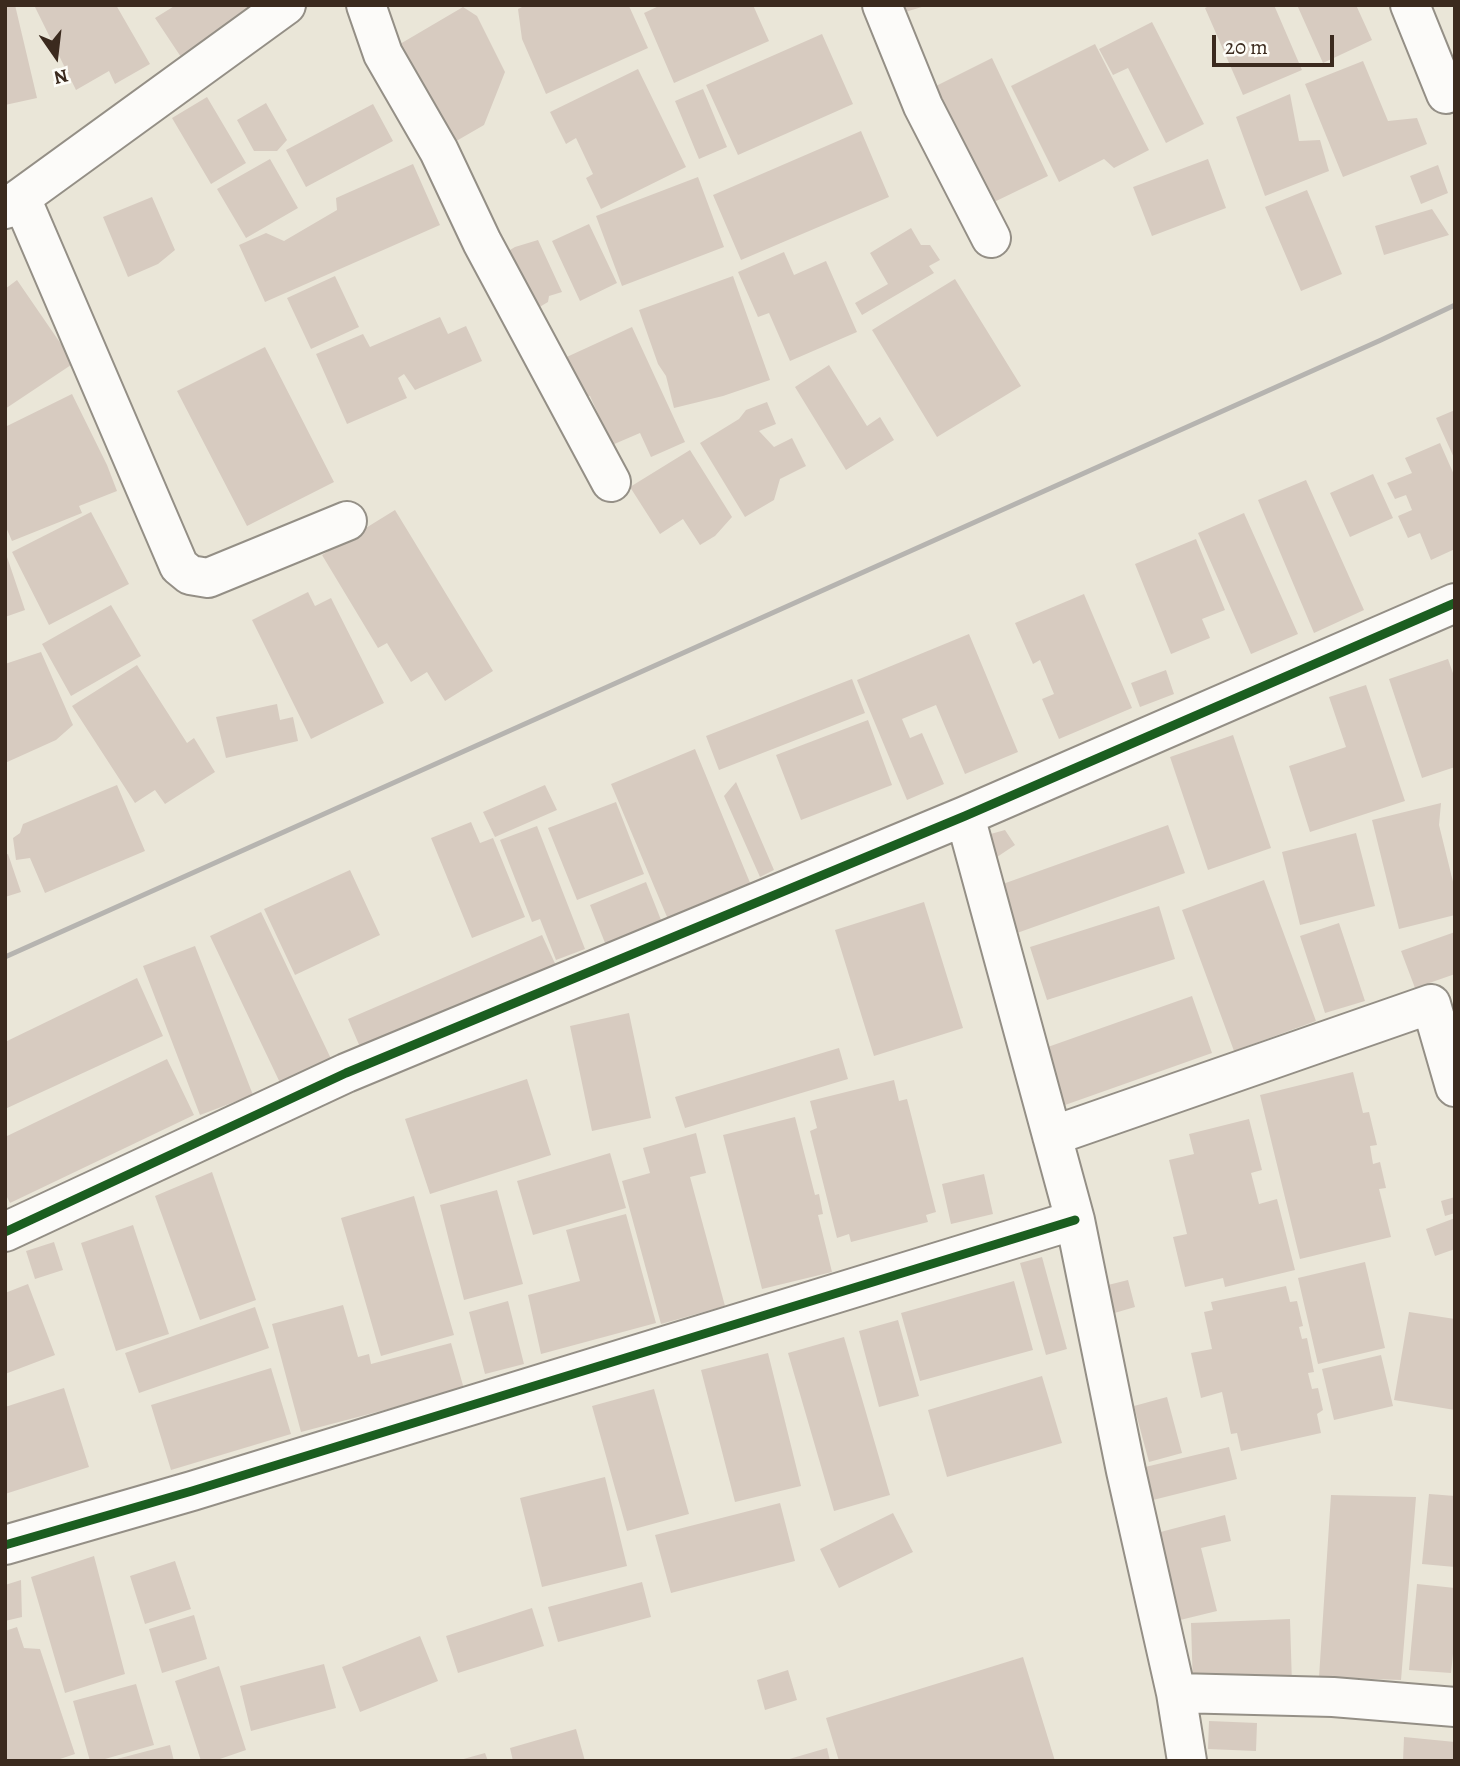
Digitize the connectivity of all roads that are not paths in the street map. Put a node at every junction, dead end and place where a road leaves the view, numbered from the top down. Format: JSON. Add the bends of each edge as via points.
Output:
{"nodes":[{"id":1,"x":286,"y":5,"type":"edge"},
{"id":2,"x":366,"y":5,"type":"edge"},
{"id":3,"x":882,"y":5,"type":"edge"},
{"id":4,"x":1410,"y":5,"type":"edge"},
{"id":5,"x":1446,"y":94,"type":"dead end"},
{"id":6,"x":13,"y":204,"type":"edge"},
{"id":7,"x":991,"y":238,"type":"dead end"},
{"id":8,"x":611,"y":482,"type":"dead end"},
{"id":9,"x":347,"y":521,"type":"dead end"},
{"id":10,"x":1455,"y":603,"type":"edge"},
{"id":11,"x":965,"y":816,"type":"junction"},
{"id":12,"x":1443,"y":1000,"type":"edge"},
{"id":13,"x":1455,"y":1087,"type":"edge"},
{"id":14,"x":1052,"y":1136,"type":"junction"},
{"id":15,"x":1075,"y":1220,"type":"junction"},
{"id":16,"x":5,"y":1231,"type":"edge"},
{"id":17,"x":5,"y":1545,"type":"edge"},
{"id":18,"x":1176,"y":1693,"type":"junction"},
{"id":19,"x":1455,"y":1707,"type":"edge"},
{"id":20,"x":1187,"y":1761,"type":"edge"}],
"edges":[{"from":1,"to":6,"type":"street"},
{"from":2,"to":8,"type":"street","via":[[383,54],[439,151],[482,242]]},
{"from":3,"to":7,"type":"street","via":[[923,106]]},
{"from":4,"to":5,"type":"street"},
{"from":6,"to":9,"type":"street","via":[[179,566],[190,575],[208,578]]},
{"from":10,"to":11,"type":"street"},
{"from":11,"to":14,"type":"street"},
{"from":11,"to":16,"type":"street","via":[[346,1073]]},
{"from":12,"to":13,"type":"street"},
{"from":12,"to":14,"type":"street"},
{"from":14,"to":15,"type":"street"},
{"from":15,"to":17,"type":"street"},
{"from":15,"to":18,"type":"street"},
{"from":18,"to":19,"type":"street","via":[[1333,1696]]},
{"from":18,"to":20,"type":"street"}]}
